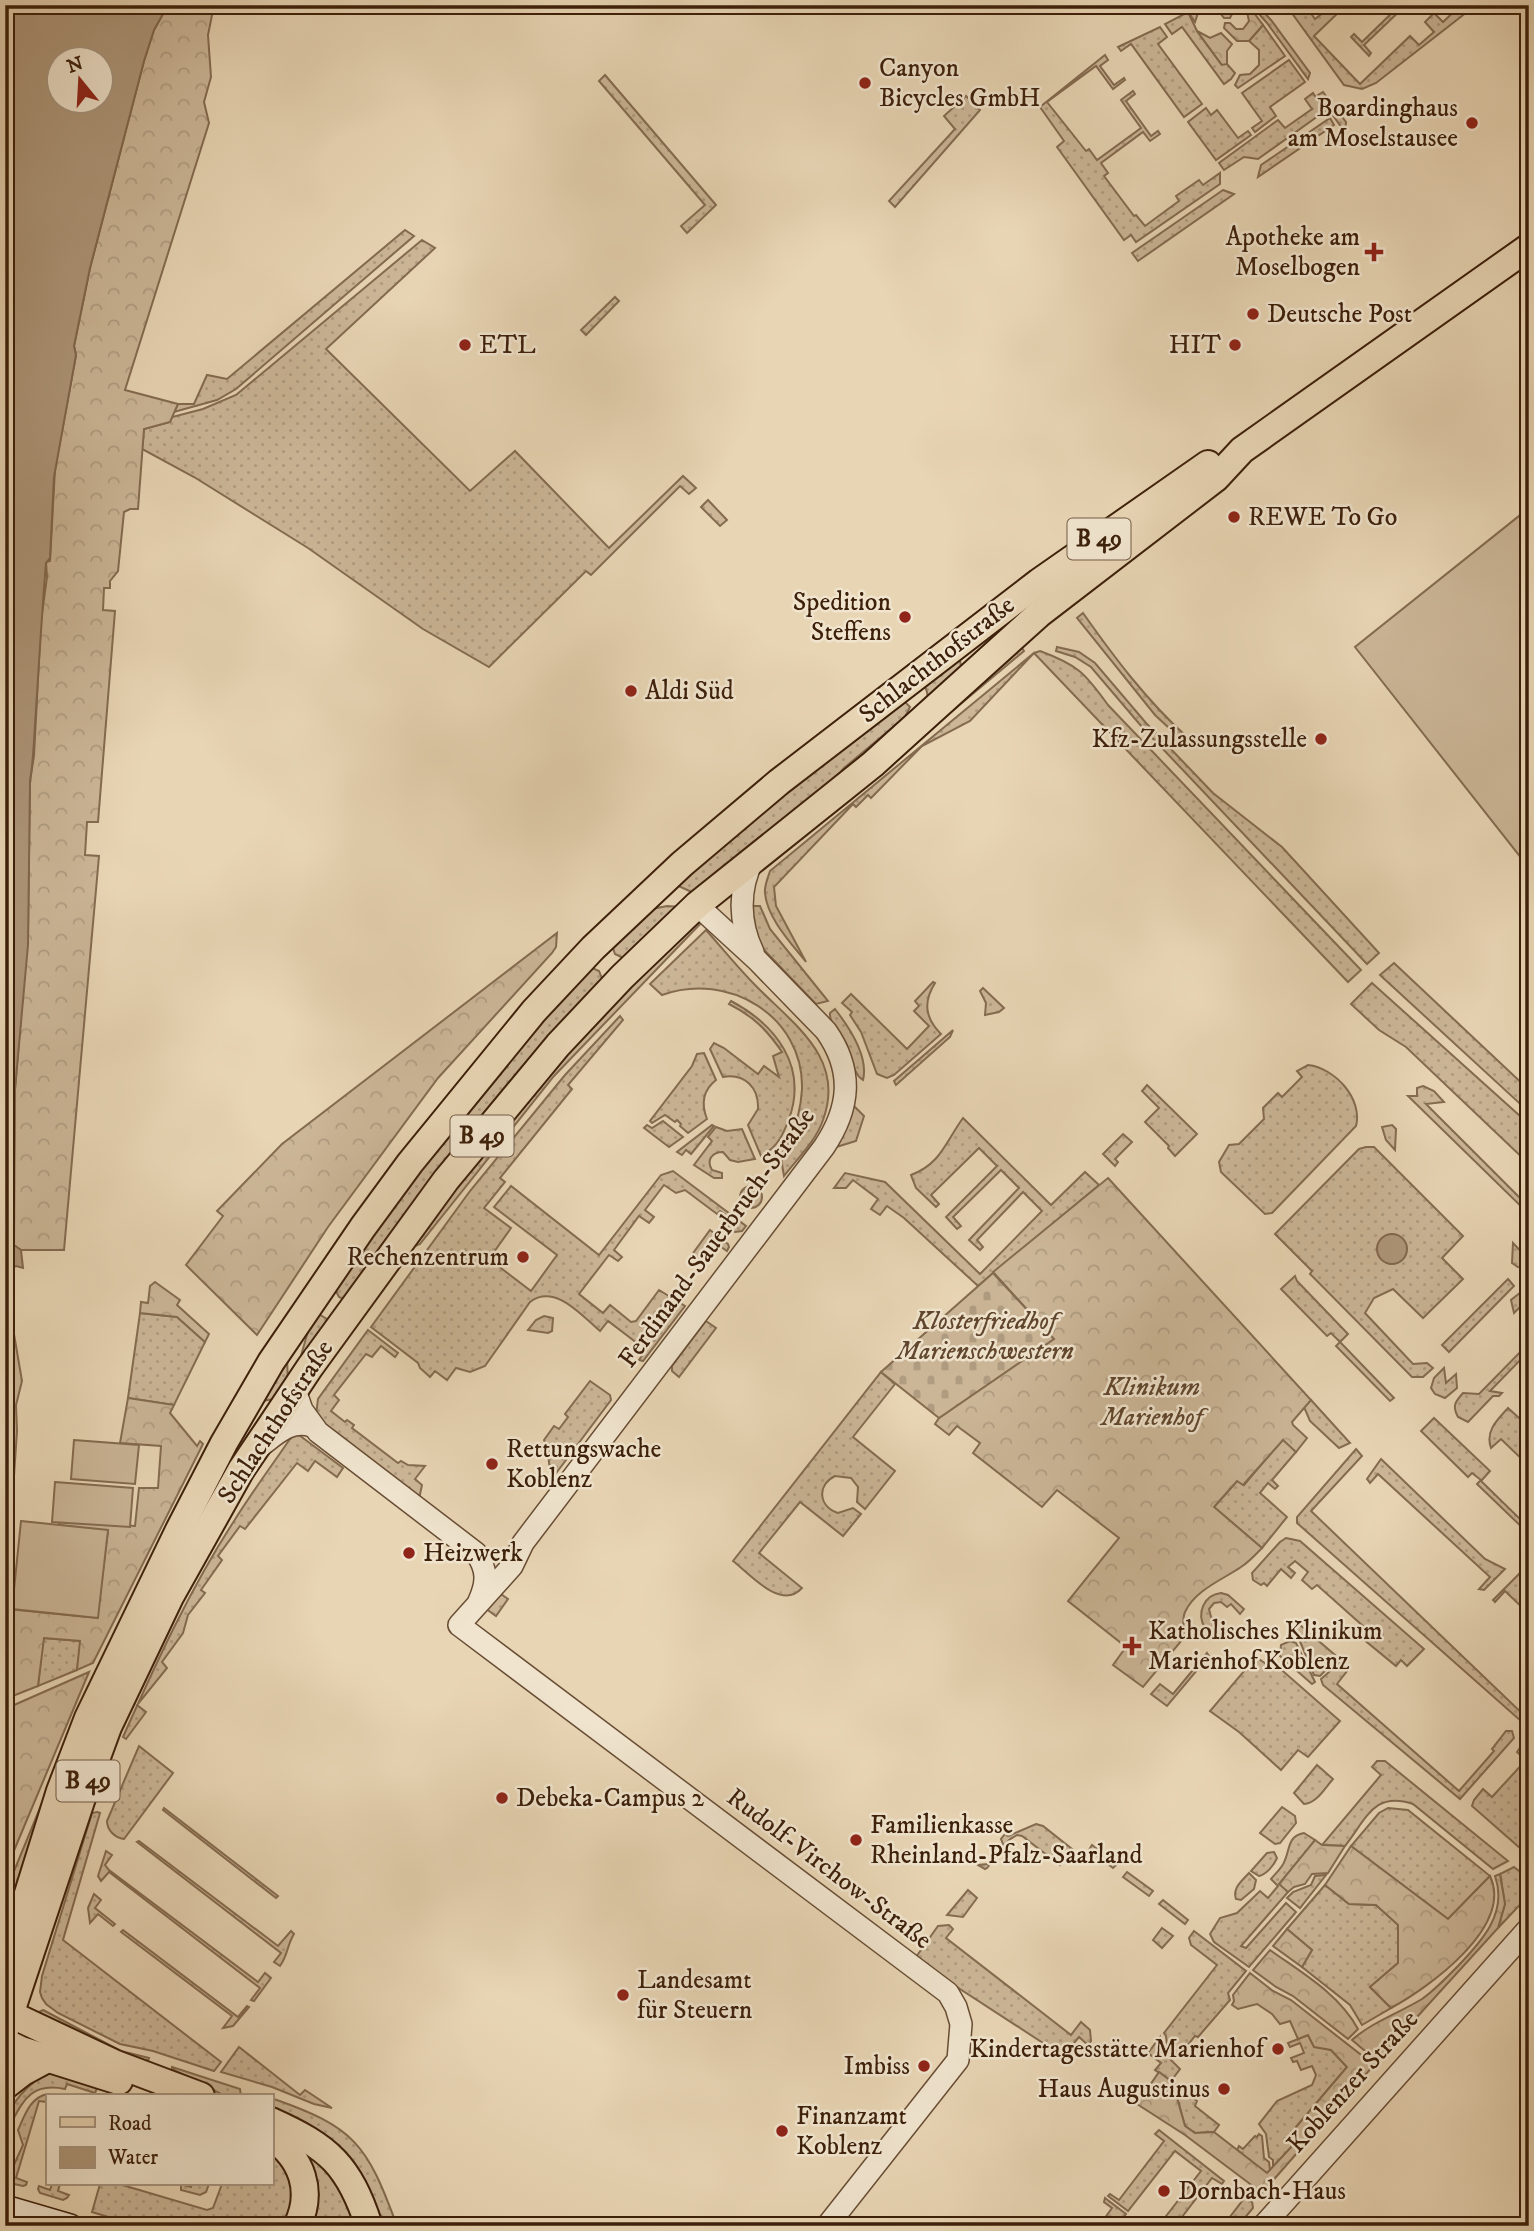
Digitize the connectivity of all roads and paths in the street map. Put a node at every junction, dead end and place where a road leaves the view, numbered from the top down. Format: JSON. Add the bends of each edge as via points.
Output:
{"nodes":[{"id":1,"x":1529,"y":247,"type":"edge"},
{"id":2,"x":1242,"y":450,"type":"junction"},
{"id":3,"x":908,"y":684,"type":"junction"},
{"id":4,"x":914,"y":727,"type":"junction"},
{"id":5,"x":753,"y":860,"type":"junction"},
{"id":6,"x":649,"y":894,"type":"junction"},
{"id":7,"x":697,"y":905,"type":"junction"},
{"id":8,"x":593,"y":948,"type":"junction"},
{"id":9,"x":757,"y":960,"type":"junction"},
{"id":10,"x":622,"y":977,"type":"junction"},
{"id":11,"x":316,"y":1295,"type":"junction"},
{"id":12,"x":347,"y":1315,"type":"junction"},
{"id":13,"x":300,"y":1318,"type":"junction"},
{"id":14,"x":295,"y":1391,"type":"junction"},
{"id":15,"x":312,"y":1426,"type":"junction"},
{"id":16,"x":268,"y":1430,"type":"junction"},
{"id":17,"x":224,"y":1443,"type":"junction"},
{"id":18,"x":253,"y":1452,"type":"junction"},
{"id":19,"x":523,"y":1543,"type":"junction"},
{"id":20,"x":476,"y":1553,"type":"junction"},
{"id":21,"x":479,"y":1601,"type":"junction"},
{"id":22,"x":459,"y":1625,"type":"joint"},
{"id":23,"x":1529,"y":1928,"type":"edge"},
{"id":24,"x":5,"y":1967,"type":"edge"},
{"id":25,"x":7,"y":2020,"type":"edge"},
{"id":26,"x":5,"y":2042,"type":"edge"},
{"id":27,"x":49,"y":2058,"type":"junction"},
{"id":28,"x":5,"y":2086,"type":"edge"},
{"id":29,"x":156,"y":2094,"type":"edge"},
{"id":30,"x":196,"y":2094,"type":"edge"},
{"id":31,"x":273,"y":2122,"type":"edge"},
{"id":32,"x":273,"y":2139,"type":"edge"},
{"id":33,"x":5,"y":2207,"type":"edge"},
{"id":34,"x":830,"y":2224,"type":"edge"},
{"id":35,"x":71,"y":2226,"type":"edge"},
{"id":36,"x":297,"y":2226,"type":"edge"},
{"id":37,"x":369,"y":2226,"type":"edge"},
{"id":38,"x":1263,"y":2226,"type":"edge"}],
"edges":[{"from":1,"to":2,"type":"main road","name":"Schlachthofstraße","number":"B 49"},
{"from":2,"to":3,"type":"main road","name":"Schlachthofstraße","number":"B 49","via":[[1211,462],[1160,497],[1039,582]]},
{"from":2,"to":4,"type":"main road","name":"Schlachthofstraße","number":"B 49","via":[[1216,478],[1039,614]]},
{"from":3,"to":4,"type":"main road","via":[[919,702]]},
{"from":3,"to":6,"type":"main road","name":"Schlachthofstraße","number":"B 49","via":[[779,782]]},
{"from":4,"to":5,"type":"main road","name":"Schlachthofstraße","number":"B 49"},
{"from":5,"to":7,"type":"main road","name":"Schlachthofstraße","number":"B 49"},
{"from":5,"to":9,"type":"street","name":"Ferdinand-Sauerbruch-Straße","via":[[743,891],[742,922]]},
{"from":6,"to":7,"type":"main road","via":[[684,897]]},
{"from":6,"to":8,"type":"main road","name":"Schlachthofstraße","number":"B 49"},
{"from":7,"to":9,"type":"street","name":"Ferdinand-Sauerbruch-Straße"},
{"from":7,"to":10,"type":"main road","name":"Schlachthofstraße","number":"B 49"},
{"from":8,"to":10,"type":"main road"},
{"from":8,"to":11,"type":"main road","name":"Schlachthofstraße","number":"B 49","via":[[534,1011],[410,1163]]},
{"from":9,"to":19,"type":"street","name":"Ferdinand-Sauerbruch-Straße","via":[[835,1043],[845,1081],[839,1122],[798,1183]]},
{"from":10,"to":12,"type":"main road","name":"Schlachthofstraße","number":"B 49","via":[[500,1112]]},
{"from":11,"to":12,"type":"main road"},
{"from":11,"to":13,"type":"main road","name":"Schlachthofstraße","number":"B 49"},
{"from":12,"to":14,"type":"main road","name":"Schlachthofstraße","number":"B 49"},
{"from":13,"to":14,"type":"main road","via":[[291,1362]]},
{"from":13,"to":17,"type":"main road","name":"Schlachthofstraße","number":"B 49"},
{"from":14,"to":15,"type":"street"},
{"from":14,"to":16,"type":"main road","name":"Schlachthofstraße","number":"B 49"},
{"from":15,"to":18,"type":"street","via":[[287,1427]]},
{"from":15,"to":20,"type":"street"},
{"from":16,"to":17,"type":"main road"},
{"from":16,"to":18,"type":"main road","name":"Schlachthofstraße","number":"B 49"},
{"from":17,"to":24,"type":"main road","name":"Schlachthofstraße","number":"B 49","via":[[88,1718]]},
{"from":18,"to":25,"type":"main road","name":"Schlachthofstraße","number":"B 49","via":[[201,1538],[108,1727]]},
{"from":19,"to":20,"type":"street","via":[[499,1554]]},
{"from":19,"to":21,"type":"street","name":"Ferdinand-Sauerbruch-Straße","via":[[512,1566]]},
{"from":20,"to":21,"type":"street","via":[[486,1574]]},
{"from":21,"to":22,"type":"street","name":"Ferdinand-Sauerbruch-Straße"},
{"from":22,"to":34,"type":"street","name":"Rudolf-Virchow-Straße","via":[[948,1993],[961,2024],[958,2060]]},
{"from":23,"to":38,"type":"street","name":"Koblenzer Straße"},
{"from":25,"to":30,"type":"main road"},
{"from":26,"to":27,"type":"main road"},
{"from":27,"to":28,"type":"main road"},
{"from":27,"to":29,"type":"main road"},
{"from":31,"to":37,"type":"main road","via":[[324,2148],[360,2197]]},
{"from":32,"to":36,"type":"main road","via":[[292,2154],[304,2178],[304,2204]]},
{"from":33,"to":35,"type":"main road"}]}
